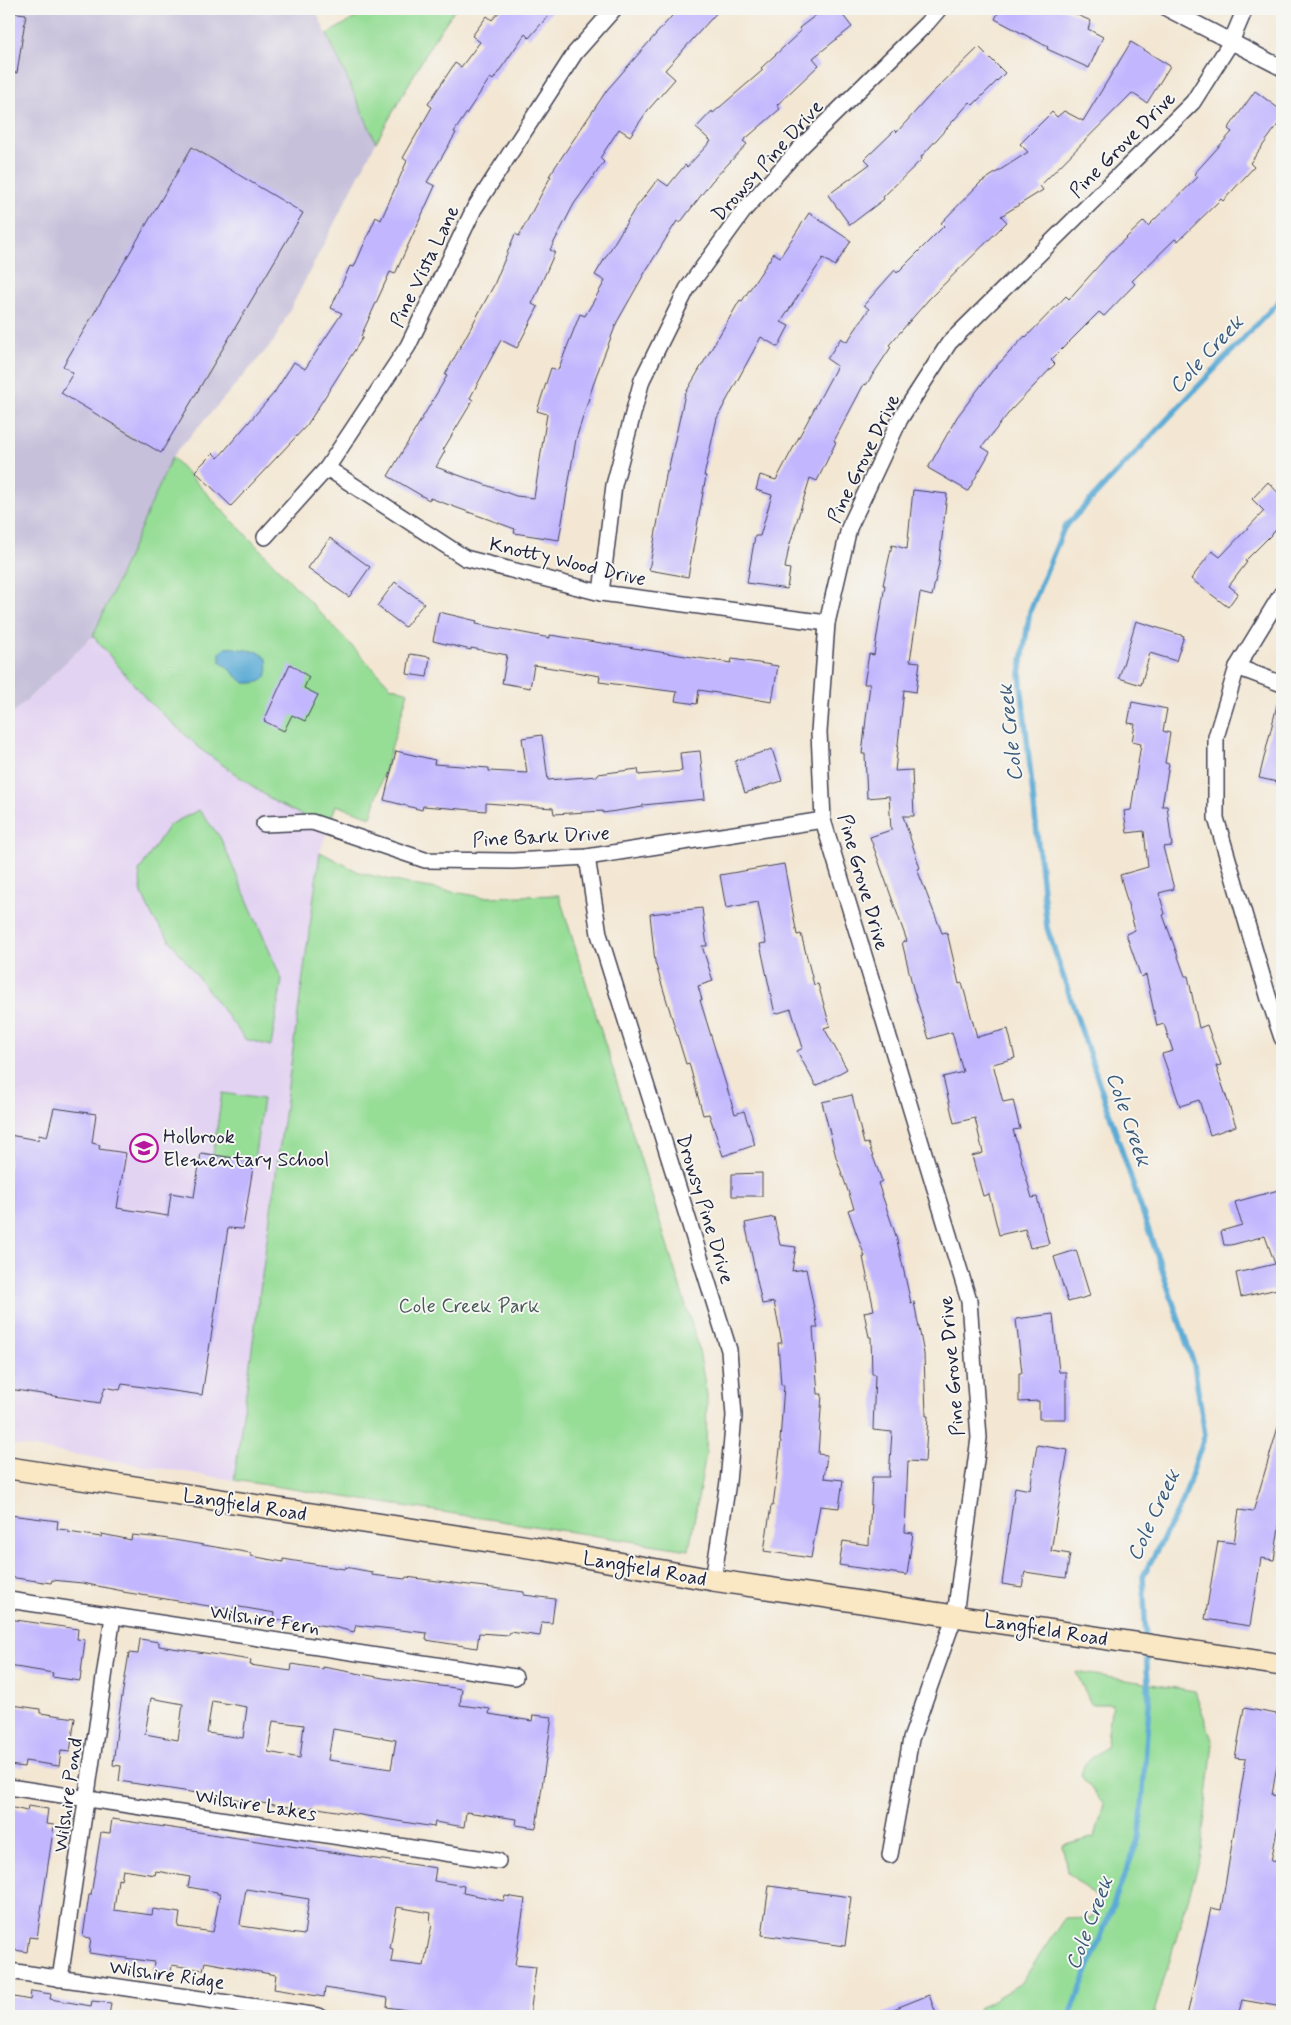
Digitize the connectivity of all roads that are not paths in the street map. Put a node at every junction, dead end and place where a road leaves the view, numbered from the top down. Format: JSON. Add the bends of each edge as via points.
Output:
{"nodes":[{"id":1,"x":614,"y":9,"type":"edge"},
{"id":2,"x":939,"y":9,"type":"edge"},
{"id":3,"x":1168,"y":9,"type":"edge"},
{"id":4,"x":1245,"y":9,"type":"edge"},
{"id":5,"x":1231,"y":42,"type":"junction"},
{"id":6,"x":1282,"y":68,"type":"edge"},
{"id":7,"x":327,"y":468,"type":"junction"},
{"id":8,"x":265,"y":537,"type":"dead end"},
{"id":9,"x":601,"y":593,"type":"junction"},
{"id":10,"x":1282,"y":593,"type":"edge"},
{"id":11,"x":827,"y":623,"type":"junction"},
{"id":12,"x":1237,"y":667,"type":"junction"},
{"id":13,"x":1282,"y":684,"type":"edge"},
{"id":14,"x":823,"y":820,"type":"junction"},
{"id":15,"x":264,"y":824,"type":"dead end"},
{"id":16,"x":587,"y":857,"type":"junction"},
{"id":17,"x":1275,"y":997,"type":"edge"},
{"id":18,"x":1282,"y":1038,"type":"edge"},
{"id":19,"x":9,"y":1468,"type":"edge"},
{"id":20,"x":713,"y":1580,"type":"junction"},
{"id":21,"x":9,"y":1600,"type":"edge"},
{"id":22,"x":955,"y":1615,"type":"junction"},
{"id":23,"x":113,"y":1616,"type":"junction"},
{"id":24,"x":1282,"y":1665,"type":"edge"},
{"id":25,"x":515,"y":1677,"type":"dead end"},
{"id":26,"x":9,"y":1787,"type":"edge"},
{"id":27,"x":87,"y":1799,"type":"junction"},
{"id":28,"x":890,"y":1855,"type":"dead end"},
{"id":29,"x":498,"y":1861,"type":"dead end"},
{"id":30,"x":9,"y":1971,"type":"edge"},
{"id":31,"x":60,"y":1979,"type":"junction"},
{"id":32,"x":319,"y":2016,"type":"edge"}],
"edges":[{"from":1,"to":7,"type":"street","name":"Pine Vista Lane","via":[[575,53],[474,209],[408,346]]},
{"from":2,"to":9,"type":"street","name":"Drowsy Pine Drive","via":[[801,147],[745,209],[687,289],[642,380],[614,485]]},
{"from":3,"to":5,"type":"street"},
{"from":4,"to":5,"type":"street","name":"Pine Grove Drive"},
{"from":5,"to":6,"type":"street"},
{"from":5,"to":11,"type":"street","name":"Pine Grove Drive","via":[[1193,102],[949,343],[900,419],[849,528]]},
{"from":7,"to":8,"type":"street","name":"Pine Vista Lane"},
{"from":7,"to":9,"type":"street","name":"Knotty Wood Drive","via":[[465,558]]},
{"from":9,"to":11,"type":"street","name":"Knotty Wood Drive"},
{"from":10,"to":12,"type":"street"},
{"from":11,"to":14,"type":"street","name":"Pine Grove Drive","via":[[819,732]]},
{"from":12,"to":13,"type":"street"},
{"from":12,"to":17,"type":"street","via":[[1216,737],[1216,818]]},
{"from":14,"to":16,"type":"street","name":"Pine Bark Drive"},
{"from":14,"to":22,"type":"street","name":"Pine Grove Drive","via":[[969,1301],[979,1438]]},
{"from":15,"to":16,"type":"street","name":"Pine Bark Drive","via":[[312,822],[425,860],[513,861]]},
{"from":16,"to":20,"type":"street","name":"Drowsy Pine Drive","via":[[599,934],[729,1350],[734,1416]]},
{"from":17,"to":18,"type":"street"},
{"from":19,"to":20,"type":"street","name":"Langfield Road","via":[[536,1548]]},
{"from":20,"to":22,"type":"street","name":"Langfield Road"},
{"from":21,"to":23,"type":"street","name":"Wilshire Fern"},
{"from":22,"to":24,"type":"street","name":"Langfield Road"},
{"from":22,"to":28,"type":"street","name":"Pine Grove Drive","via":[[911,1739]]},
{"from":23,"to":25,"type":"street","name":"Wilshire Fern"},
{"from":23,"to":27,"type":"street","name":"Wilshire Pond"},
{"from":26,"to":27,"type":"street","name":"Wilshire Lakes"},
{"from":27,"to":29,"type":"street","name":"Wilshire Lakes"},
{"from":27,"to":31,"type":"street","name":"Wilshire Pond"},
{"from":30,"to":31,"type":"street","name":"Wilshire Ridge"},
{"from":31,"to":32,"type":"street","name":"Wilshire Ridge"}]}
